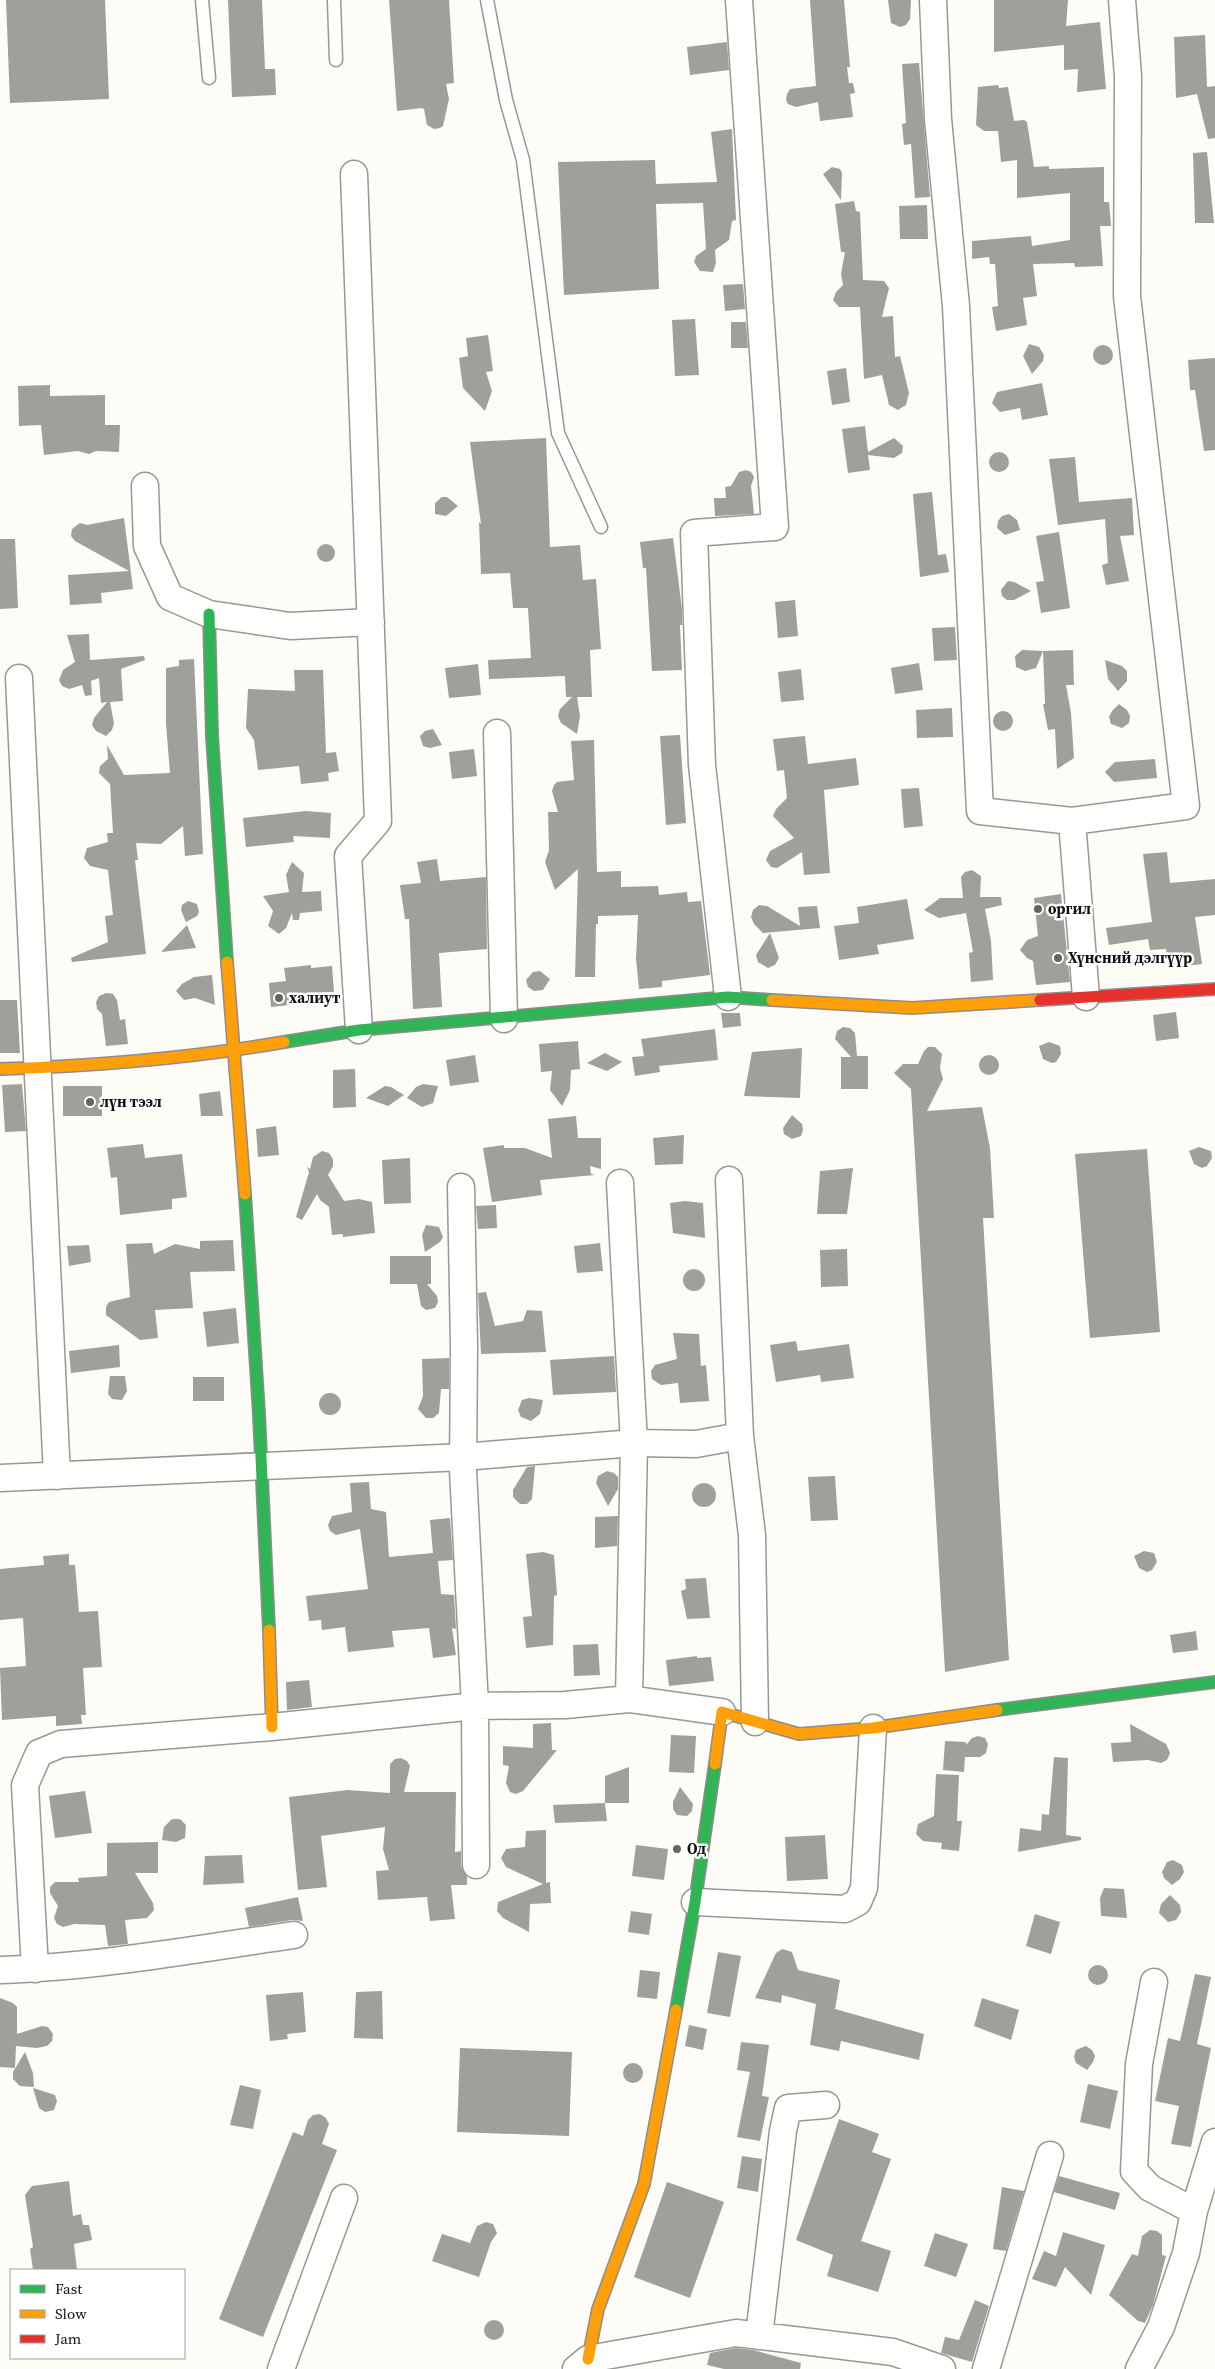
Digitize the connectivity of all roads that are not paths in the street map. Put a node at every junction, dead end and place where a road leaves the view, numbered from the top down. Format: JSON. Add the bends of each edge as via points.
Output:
{"nodes":[{"id":1,"x":202,"y":0,"type":"edge"},
{"id":2,"x":334,"y":0,"type":"edge"},
{"id":3,"x":487,"y":0,"type":"edge"},
{"id":4,"x":739,"y":0,"type":"edge"},
{"id":5,"x":933,"y":0,"type":"edge"},
{"id":6,"x":1122,"y":0,"type":"edge"},
{"id":7,"x":336,"y":60,"type":"dead end"},
{"id":8,"x":210,"y":78,"type":"dead end"},
{"id":9,"x":354,"y":174,"type":"dead end"},
{"id":10,"x":145,"y":486,"type":"dead end"},
{"id":11,"x":601,"y":527,"type":"dead end"},
{"id":12,"x":209,"y":614,"type":"junction"},
{"id":13,"x":371,"y":622,"type":"junction"},
{"id":14,"x":20,"y":678,"type":"dead end"},
{"id":15,"x":497,"y":732,"type":"dead end"},
{"id":16,"x":1072,"y":821,"type":"junction"},
{"id":17,"x":1215,"y":989,"type":"edge"},
{"id":18,"x":1086,"y":997,"type":"junction"},
{"id":19,"x":728,"y":998,"type":"junction"},
{"id":20,"x":504,"y":1018,"type":"junction"},
{"id":21,"x":359,"y":1030,"type":"junction"},
{"id":22,"x":233,"y":1051,"type":"junction"},
{"id":23,"x":37,"y":1068,"type":"junction"},
{"id":24,"x":0,"y":1069,"type":"edge"},
{"id":25,"x":730,"y":1180,"type":"dead end"},
{"id":26,"x":620,"y":1183,"type":"dead end"},
{"id":27,"x":461,"y":1187,"type":"dead end"},
{"id":28,"x":740,"y":1436,"type":"junction"},
{"id":29,"x":634,"y":1443,"type":"junction"},
{"id":30,"x":464,"y":1457,"type":"junction"},
{"id":31,"x":262,"y":1465,"type":"junction"},
{"id":32,"x":57,"y":1476,"type":"junction"},
{"id":33,"x":0,"y":1478,"type":"edge"},
{"id":34,"x":1215,"y":1682,"type":"edge"},
{"id":35,"x":629,"y":1699,"type":"junction"},
{"id":36,"x":475,"y":1706,"type":"junction"},
{"id":37,"x":722,"y":1712,"type":"junction"},
{"id":38,"x":755,"y":1722,"type":"junction"},
{"id":39,"x":272,"y":1727,"type":"junction"},
{"id":40,"x":873,"y":1728,"type":"junction"},
{"id":41,"x":476,"y":1865,"type":"dead end"},
{"id":42,"x":695,"y":1902,"type":"junction"},
{"id":43,"x":294,"y":1935,"type":"dead end"},
{"id":44,"x":35,"y":1969,"type":"junction"},
{"id":45,"x":0,"y":1970,"type":"edge"},
{"id":46,"x":1154,"y":1982,"type":"dead end"},
{"id":47,"x":826,"y":2105,"type":"dead end"},
{"id":48,"x":1215,"y":2142,"type":"edge"},
{"id":49,"x":1050,"y":2155,"type":"dead end"},
{"id":50,"x":344,"y":2198,"type":"dead end"},
{"id":51,"x":1194,"y":2211,"type":"junction"},
{"id":52,"x":759,"y":2336,"type":"junction"},
{"id":53,"x":582,"y":2364,"type":"edge"},
{"id":54,"x":282,"y":2369,"type":"edge"},
{"id":55,"x":942,"y":2369,"type":"edge"},
{"id":56,"x":986,"y":2369,"type":"edge"},
{"id":57,"x":1139,"y":2369,"type":"edge"}],
"edges":[{"from":1,"to":8,"type":"lane"},
{"from":2,"to":7,"type":"lane"},
{"from":3,"to":11,"type":"lane","via":[[506,100],[523,160],[558,433]]},
{"from":4,"to":19,"type":"street","via":[[775,527],[694,533],[702,765]]},
{"from":5,"to":16,"type":"street","via":[[938,119],[956,306],[980,811]]},
{"from":6,"to":16,"type":"street","via":[[1128,76],[1127,296],[1186,806]]},
{"from":9,"to":13,"type":"street"},
{"from":10,"to":12,"type":"street","via":[[147,546],[170,597]]},
{"from":12,"to":13,"type":"street","via":[[290,626]]},
{"from":12,"to":22,"type":"street","via":[[209,703]]},
{"from":13,"to":21,"type":"street","via":[[378,821],[348,856]]},
{"from":14,"to":23,"type":"street"},
{"from":15,"to":20,"type":"street"},
{"from":16,"to":18,"type":"street"},
{"from":17,"to":18,"type":"street"},
{"from":18,"to":19,"type":"street","via":[[912,1008]]},
{"from":19,"to":20,"type":"street"},
{"from":20,"to":21,"type":"street"},
{"from":21,"to":22,"type":"street"},
{"from":22,"to":23,"type":"street"},
{"from":22,"to":31,"type":"street"},
{"from":23,"to":24,"type":"street"},
{"from":23,"to":32,"type":"street"},
{"from":25,"to":28,"type":"street"},
{"from":26,"to":29,"type":"street"},
{"from":27,"to":30,"type":"street"},
{"from":28,"to":29,"type":"street","via":[[696,1444]]},
{"from":28,"to":38,"type":"street","via":[[752,1535]]},
{"from":29,"to":30,"type":"street"},
{"from":29,"to":35,"type":"street"},
{"from":30,"to":31,"type":"street"},
{"from":30,"to":36,"type":"street"},
{"from":31,"to":32,"type":"street"},
{"from":31,"to":39,"type":"street","via":[[268,1553]]},
{"from":32,"to":33,"type":"street"},
{"from":34,"to":40,"type":"street"},
{"from":35,"to":36,"type":"street","via":[[565,1705]]},
{"from":35,"to":37,"type":"street"},
{"from":36,"to":39,"type":"street"},
{"from":36,"to":41,"type":"street"},
{"from":37,"to":38,"type":"street"},
{"from":37,"to":42,"type":"street"},
{"from":38,"to":40,"type":"street","via":[[799,1734]]},
{"from":39,"to":44,"type":"street","via":[[61,1744],[39,1753],[25,1785]]},
{"from":40,"to":42,"type":"street","via":[[864,1888],[858,1902],[845,1909]]},
{"from":42,"to":53,"type":"street","via":[[644,2184],[598,2309]]},
{"from":43,"to":44,"type":"street"},
{"from":44,"to":45,"type":"street"},
{"from":46,"to":51,"type":"street","via":[[1139,2064],[1134,2171],[1150,2188]]},
{"from":47,"to":52,"type":"street","via":[[788,2108]]},
{"from":48,"to":51,"type":"street"},
{"from":49,"to":56,"type":"street"},
{"from":50,"to":54,"type":"street"},
{"from":51,"to":57,"type":"street","via":[[1186,2253],[1161,2327]]},
{"from":52,"to":53,"type":"street","via":[[736,2333]]},
{"from":52,"to":55,"type":"street","via":[[893,2352]]}]}
